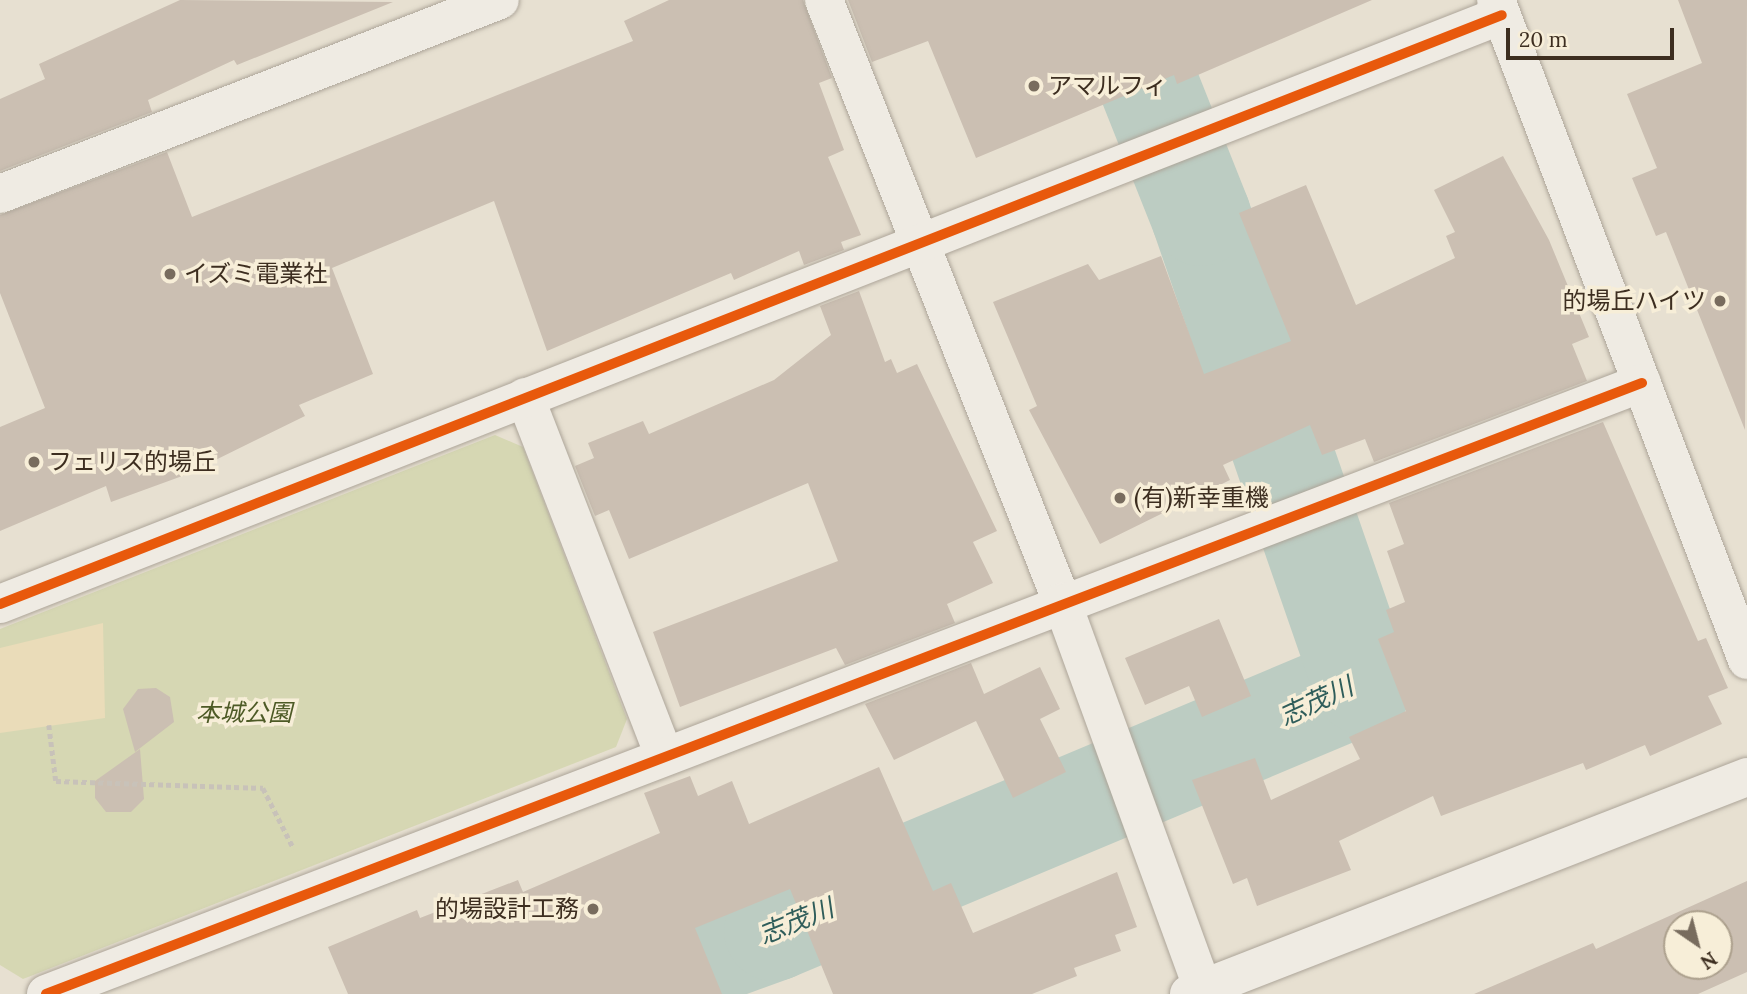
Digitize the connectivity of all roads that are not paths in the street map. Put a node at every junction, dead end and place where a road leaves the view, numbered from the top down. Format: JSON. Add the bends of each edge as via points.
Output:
{"nodes":[{"id":1,"x":500,"y":0,"type":"edge"},
{"id":2,"x":824,"y":0,"type":"edge"},
{"id":3,"x":1499,"y":8,"type":"edge"},
{"id":4,"x":0,"y":194,"type":"edge"},
{"id":5,"x":916,"y":241,"type":"junction"},
{"id":6,"x":1642,"y":383,"type":"junction"},
{"id":7,"x":526,"y":397,"type":"junction"},
{"id":8,"x":1062,"y":602,"type":"junction"},
{"id":9,"x":0,"y":604,"type":"edge"},
{"id":10,"x":1747,"y":660,"type":"edge"},
{"id":11,"x":664,"y":756,"type":"junction"},
{"id":12,"x":1747,"y":777,"type":"edge"},
{"id":13,"x":1199,"y":992,"type":"edge"},
{"id":14,"x":46,"y":994,"type":"edge"}],
"edges":[{"from":1,"to":4,"type":"street"},
{"from":2,"to":5,"type":"street"},
{"from":3,"to":5,"type":"street"},
{"from":3,"to":6,"type":"street"},
{"from":5,"to":7,"type":"street"},
{"from":5,"to":8,"type":"street"},
{"from":6,"to":8,"type":"street"},
{"from":6,"to":10,"type":"street"},
{"from":7,"to":9,"type":"street"},
{"from":7,"to":11,"type":"street"},
{"from":8,"to":11,"type":"street"},
{"from":8,"to":13,"type":"street"},
{"from":11,"to":14,"type":"street"},
{"from":12,"to":13,"type":"street"}]}
